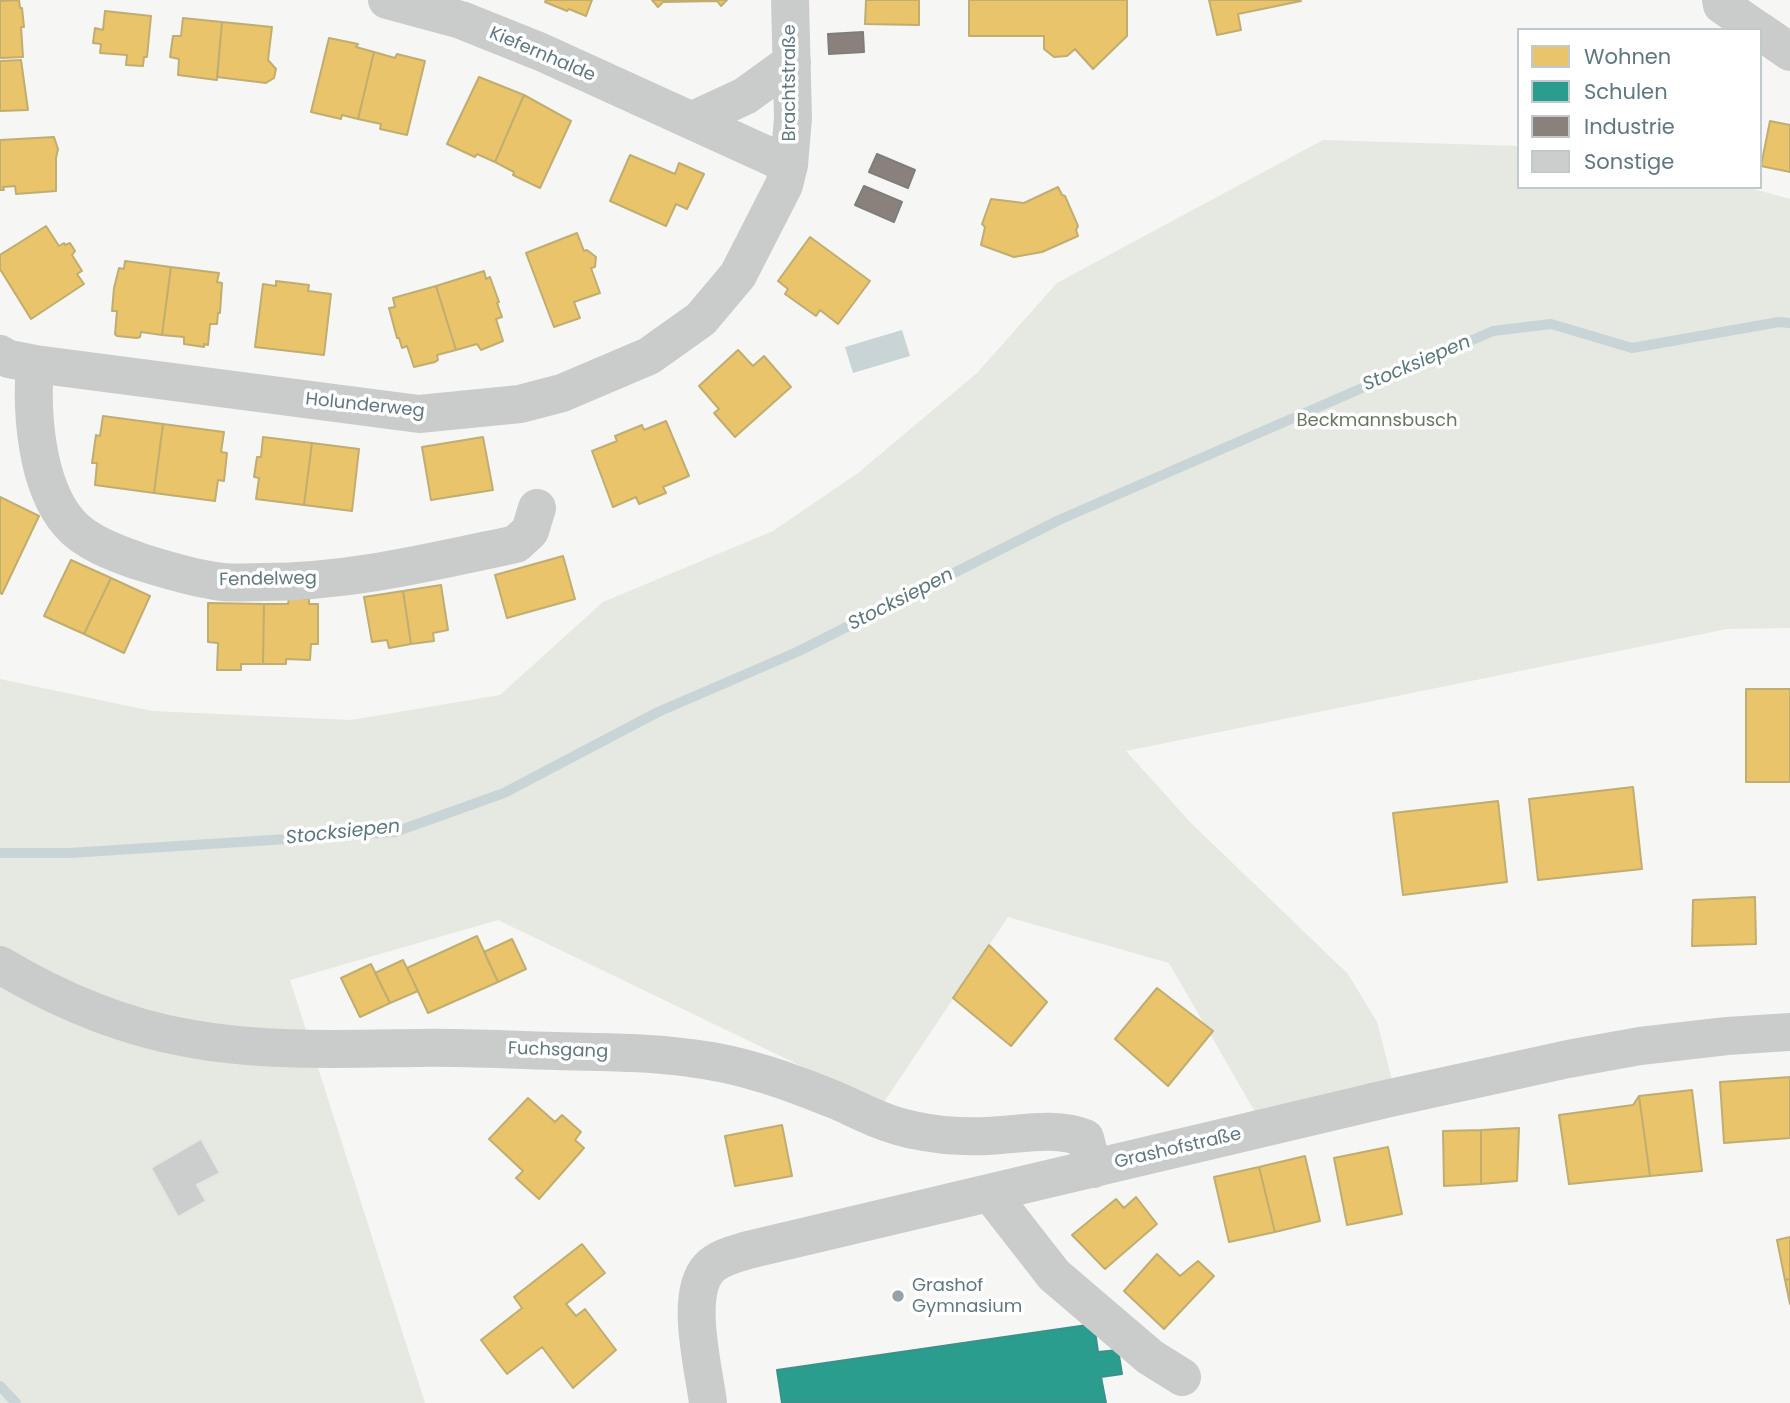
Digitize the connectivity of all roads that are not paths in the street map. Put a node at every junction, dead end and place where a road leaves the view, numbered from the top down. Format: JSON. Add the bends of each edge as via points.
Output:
{"nodes":[{"id":1,"x":387,"y":0,"type":"edge"},
{"id":2,"x":790,"y":0,"type":"edge"},
{"id":3,"x":1721,"y":0,"type":"edge"},
{"id":4,"x":1756,"y":28,"type":"edge"},
{"id":5,"x":1762,"y":32,"type":"edge"},
{"id":6,"x":1790,"y":52,"type":"edge"},
{"id":7,"x":792,"y":62,"type":"junction"},
{"id":8,"x":693,"y":121,"type":"junction"},
{"id":9,"x":789,"y":165,"type":"junction"},
{"id":10,"x":18,"y":359,"type":"edge"},
{"id":11,"x":537,"y":508,"type":"dead end"},
{"id":12,"x":0,"y":965,"type":"edge"},
{"id":13,"x":1790,"y":1032,"type":"edge"},
{"id":14,"x":1093,"y":1169,"type":"junction"},
{"id":15,"x":990,"y":1193,"type":"junction"},
{"id":16,"x":1182,"y":1377,"type":"dead end"},
{"id":17,"x":708,"y":1403,"type":"edge"}],
"edges":[{"from":1,"to":8,"type":"street","name":"Kiefernhalde","via":[[461,20]]},
{"from":2,"to":7,"type":"street","name":"Brachtstraße"},
{"from":3,"to":4,"type":"street"},
{"from":5,"to":6,"type":"street"},
{"from":7,"to":8,"type":"street","via":[[745,96]]},
{"from":7,"to":9,"type":"street","name":"Brachtstraße"},
{"from":8,"to":9,"type":"street","name":"Kiefernhalde"},
{"from":9,"to":10,"type":"street","name":"Holunderweg","via":[[784,185],[738,275],[701,319],[649,356],[562,393],[520,404],[419,414]]},
{"from":10,"to":11,"type":"street","name":"Fendelweg","via":[[33,389],[41,462],[53,498],[69,523],[93,542],[172,572],[218,582],[296,582],[375,574],[516,544],[530,531]]},
{"from":12,"to":14,"type":"street","name":"Fuchsgang","via":[[92,1012],[187,1038],[284,1048],[474,1048],[691,1058],[778,1077],[913,1130],[982,1136],[1069,1132],[1085,1138]]},
{"from":13,"to":14,"type":"street","name":"Grashofstraße","via":[[1640,1046],[1568,1059]]},
{"from":14,"to":15,"type":"street","name":"Grashofstraße"},
{"from":15,"to":16,"type":"street","via":[[1054,1275],[1150,1357]]},
{"from":15,"to":17,"type":"street","name":"Grashofstraße","via":[[748,1250],[710,1266],[700,1280],[697,1301]]}]}
